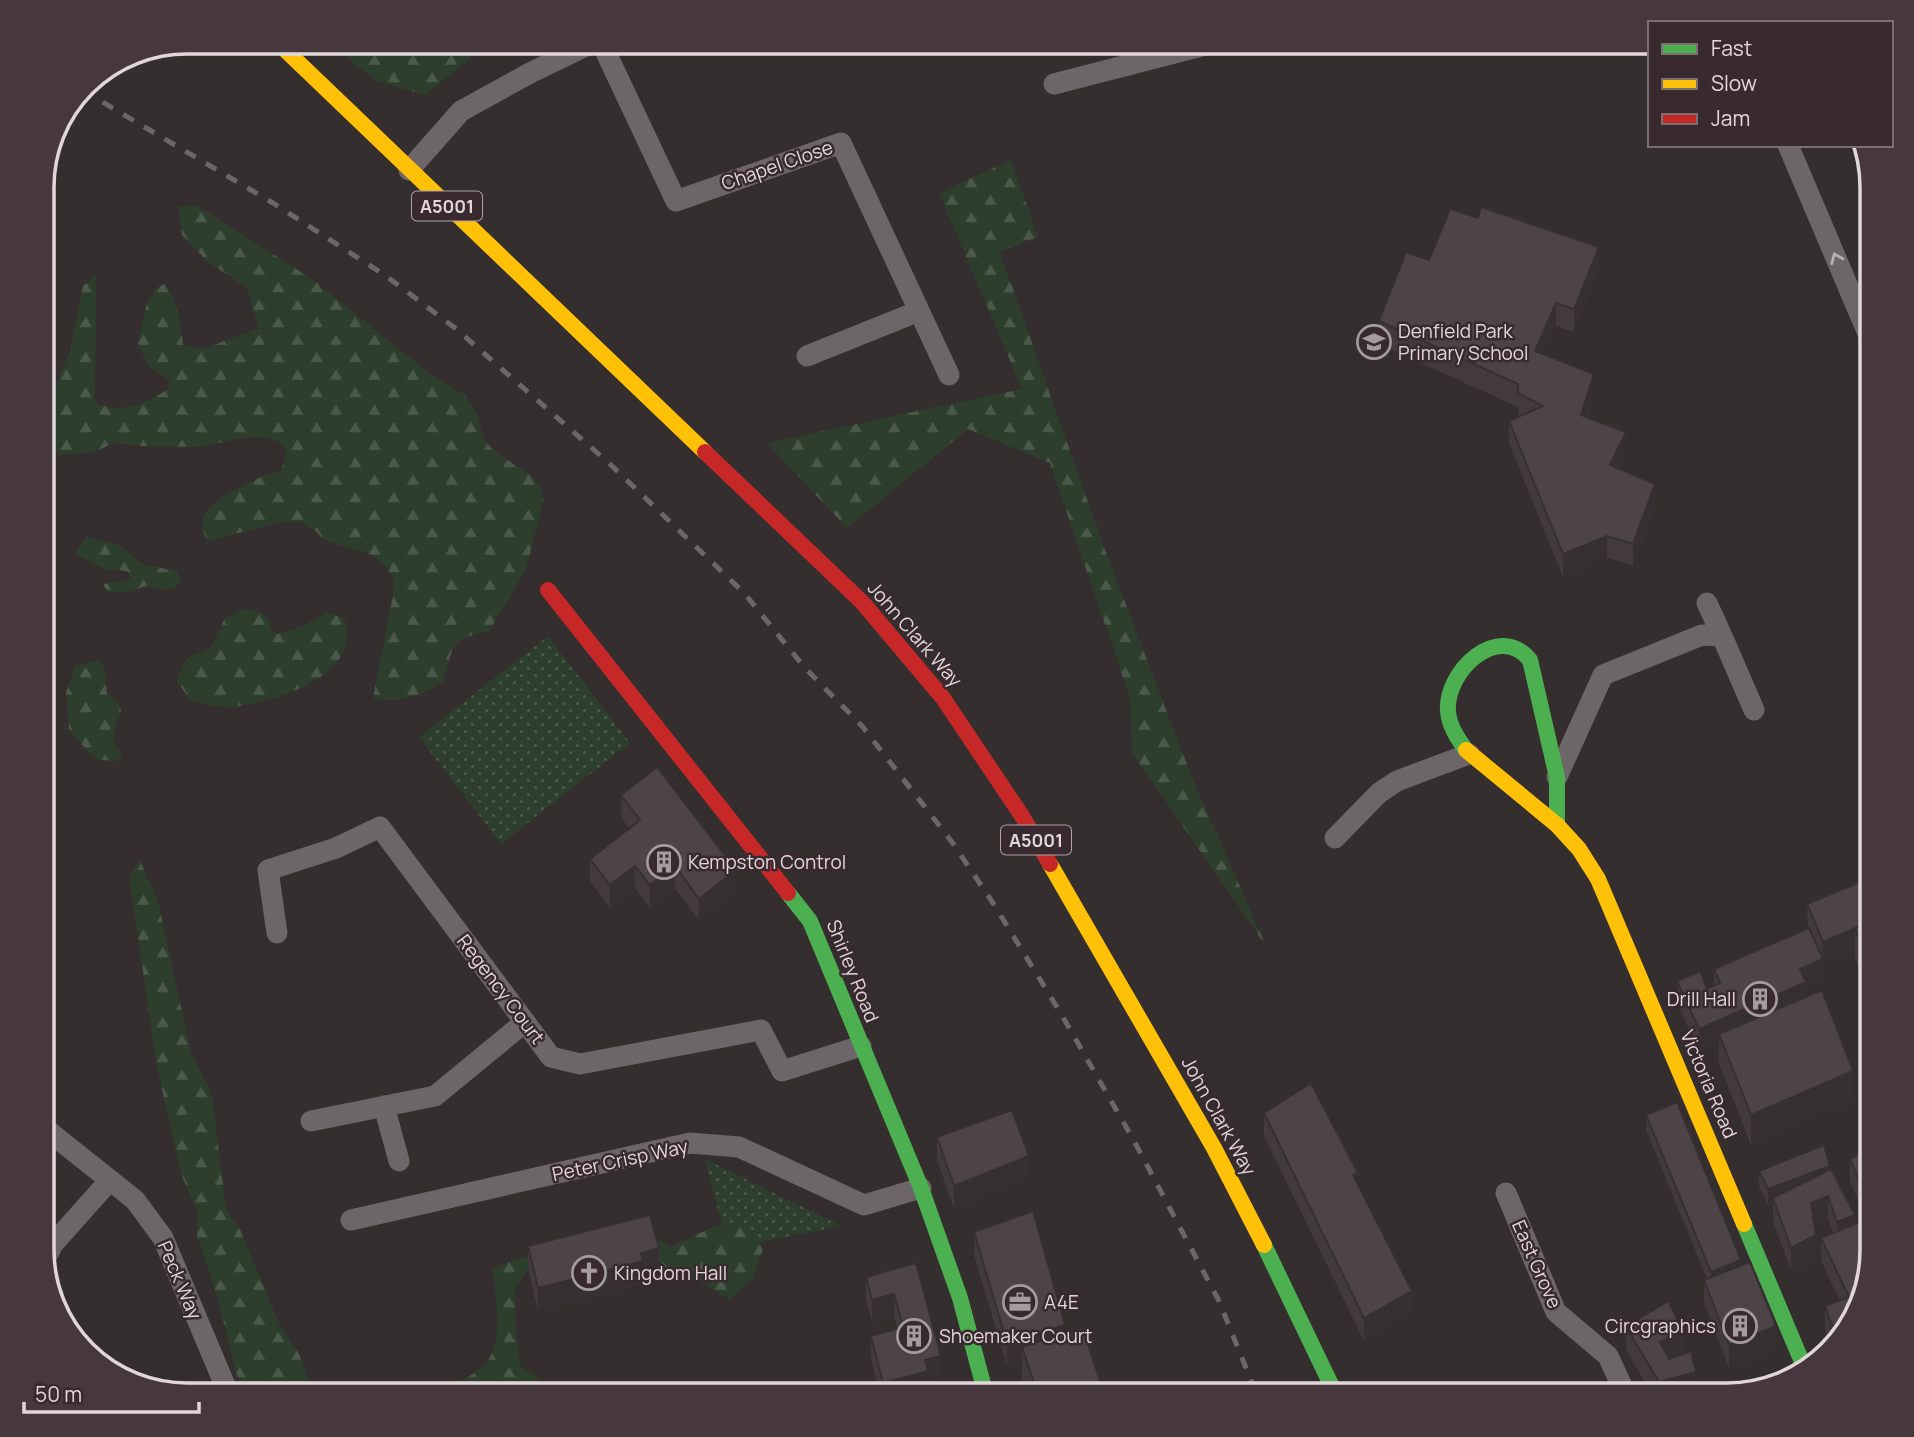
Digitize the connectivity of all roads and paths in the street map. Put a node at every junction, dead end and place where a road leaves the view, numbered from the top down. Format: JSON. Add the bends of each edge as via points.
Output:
{"nodes":[{"id":1,"x":1170,"y":54,"type":"edge"},
{"id":2,"x":290,"y":55,"type":"edge"},
{"id":3,"x":568,"y":55,"type":"edge"},
{"id":4,"x":607,"y":55,"type":"edge"},
{"id":5,"x":1054,"y":85,"type":"dead end"},
{"id":6,"x":1789,"y":147,"type":"edge"},
{"id":7,"x":409,"y":170,"type":"junction"},
{"id":8,"x":919,"y":311,"type":"junction"},
{"id":9,"x":1860,"y":315,"type":"edge"},
{"id":10,"x":807,"y":356,"type":"dead end"},
{"id":11,"x":949,"y":375,"type":"dead end"},
{"id":12,"x":548,"y":590,"type":"dead end"},
{"id":13,"x":1707,"y":603,"type":"dead end"},
{"id":14,"x":1722,"y":636,"type":"junction"},
{"id":15,"x":1754,"y":710,"type":"dead end"},
{"id":16,"x":1469,"y":754,"type":"junction"},
{"id":17,"x":1557,"y":777,"type":"junction"},
{"id":18,"x":1558,"y":825,"type":"junction"},
{"id":19,"x":1335,"y":838,"type":"dead end"},
{"id":20,"x":277,"y":933,"type":"dead end"},
{"id":21,"x":525,"y":1022,"type":"junction"},
{"id":22,"x":861,"y":1046,"type":"junction"},
{"id":23,"x":384,"y":1107,"type":"junction"},
{"id":24,"x":311,"y":1121,"type":"dead end"},
{"id":25,"x":55,"y":1136,"type":"edge"},
{"id":26,"x":399,"y":1161,"type":"dead end"},
{"id":27,"x":110,"y":1180,"type":"junction"},
{"id":28,"x":921,"y":1188,"type":"junction"},
{"id":29,"x":1506,"y":1193,"type":"dead end"},
{"id":30,"x":351,"y":1220,"type":"dead end"},
{"id":31,"x":55,"y":1241,"type":"edge"},
{"id":32,"x":1801,"y":1360,"type":"edge"},
{"id":33,"x":224,"y":1383,"type":"edge"},
{"id":34,"x":983,"y":1383,"type":"edge"},
{"id":35,"x":1330,"y":1383,"type":"edge"},
{"id":36,"x":1620,"y":1383,"type":"edge"}],
"edges":[{"from":1,"to":5,"type":"street"},
{"from":2,"to":7,"type":"street","name":"John Clark Way","number":"A5001"},
{"from":3,"to":7,"type":"street","via":[[461,111]]},
{"from":4,"to":8,"type":"street","name":"Chapel Close","via":[[676,201],[841,143]]},
{"from":9,"to":6,"type":"street","one_way":true},
{"from":7,"to":35,"type":"street","name":"John Clark Way","number":"A5001","via":[[862,602],[943,698],[1022,816],[1214,1148]]},
{"from":8,"to":10,"type":"street"},
{"from":8,"to":11,"type":"street","name":"Chapel Close"},
{"from":12,"to":22,"type":"street","name":"Shirley Road","via":[[810,921]]},
{"from":13,"to":14,"type":"street"},
{"from":14,"to":15,"type":"street"},
{"from":14,"to":17,"type":"street","via":[[1702,635],[1603,675]]},
{"from":16,"to":17,"type":"street","name":"Victoria Road","via":[[1450,719],[1449,693],[1454,679],[1480,654],[1495,646],[1511,646],[1530,660]]},
{"from":16,"to":18,"type":"street","name":"Victoria Road"},
{"from":16,"to":19,"type":"street","via":[[1396,781]]},
{"from":17,"to":18,"type":"street","name":"Victoria Road"},
{"from":18,"to":32,"type":"street","name":"Victoria Road","via":[[1598,879]]},
{"from":20,"to":21,"type":"street","name":"Regency Court","via":[[268,870],[336,848],[380,827]]},
{"from":21,"to":22,"type":"street","name":"Regency Court","via":[[551,1057],[580,1064],[761,1030],[782,1071]]},
{"from":21,"to":23,"type":"street","via":[[435,1096]]},
{"from":22,"to":28,"type":"street","name":"Shirley Road"},
{"from":23,"to":24,"type":"street"},
{"from":23,"to":26,"type":"street"},
{"from":25,"to":27,"type":"street","name":"Peck Way"},
{"from":27,"to":31,"type":"street"},
{"from":27,"to":33,"type":"street","name":"Peck Way","via":[[135,1200],[163,1238]]},
{"from":28,"to":30,"type":"street","name":"Peter Crisp Way","via":[[864,1205],[739,1146],[690,1143]]},
{"from":28,"to":34,"type":"street","name":"Shirley Road","via":[[960,1298]]},
{"from":29,"to":36,"type":"street","name":"East Grove","via":[[1556,1312],[1608,1356]]}]}
